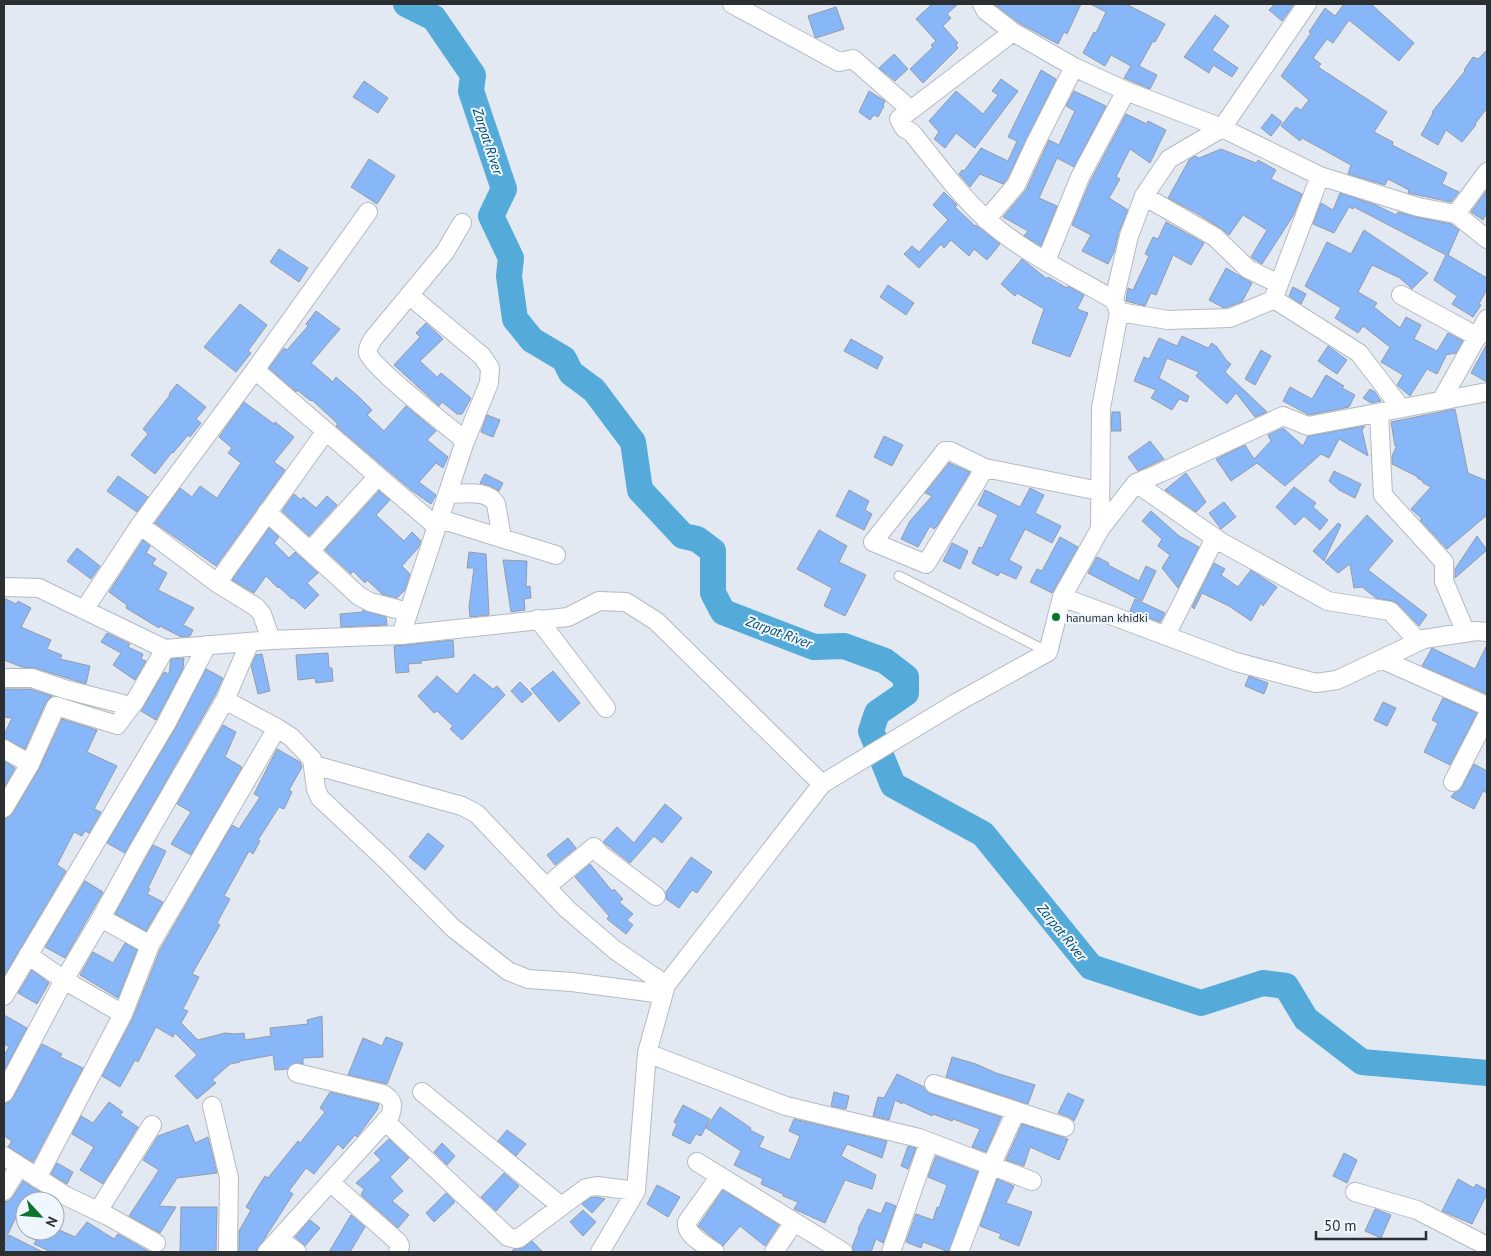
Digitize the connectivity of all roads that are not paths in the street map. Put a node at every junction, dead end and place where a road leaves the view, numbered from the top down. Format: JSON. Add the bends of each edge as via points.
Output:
{"nodes":[{"id":1,"x":982,"y":4,"type":"edge"},
{"id":2,"x":1307,"y":4,"type":"edge"},
{"id":3,"x":738,"y":6,"type":"edge"},
{"id":4,"x":1014,"y":32,"type":"junction"},
{"id":5,"x":1074,"y":67,"type":"junction"},
{"id":6,"x":1126,"y":91,"type":"junction"},
{"id":7,"x":911,"y":110,"type":"junction"},
{"id":8,"x":1222,"y":128,"type":"junction"},
{"id":9,"x":1487,"y":172,"type":"edge"},
{"id":10,"x":1320,"y":176,"type":"junction"},
{"id":11,"x":1144,"y":196,"type":"junction"},
{"id":12,"x":368,"y":212,"type":"dead end"},
{"id":13,"x":1456,"y":214,"type":"junction"},
{"id":14,"x":986,"y":220,"type":"junction"},
{"id":15,"x":462,"y":223,"type":"dead end"},
{"id":16,"x":1487,"y":239,"type":"edge"},
{"id":17,"x":1046,"y":261,"type":"junction"},
{"id":18,"x":1277,"y":292,"type":"junction"},
{"id":19,"x":1400,"y":295,"type":"dead end"},
{"id":20,"x":409,"y":296,"type":"junction"},
{"id":21,"x":1116,"y":306,"type":"junction"},
{"id":22,"x":1487,"y":319,"type":"edge"},
{"id":23,"x":1478,"y":337,"type":"junction"},
{"id":24,"x":255,"y":370,"type":"junction"},
{"id":25,"x":1487,"y":392,"type":"edge"},
{"id":26,"x":1441,"y":401,"type":"junction"},
{"id":27,"x":1401,"y":408,"type":"junction"},
{"id":28,"x":1378,"y":413,"type":"junction"},
{"id":29,"x":326,"y":431,"type":"junction"},
{"id":30,"x":464,"y":444,"type":"junction"},
{"id":31,"x":985,"y":468,"type":"junction"},
{"id":32,"x":378,"y":476,"type":"junction"},
{"id":33,"x":1136,"y":483,"type":"junction"},
{"id":34,"x":1099,"y":491,"type":"junction"},
{"id":35,"x":449,"y":494,"type":"junction"},
{"id":36,"x":267,"y":512,"type":"junction"},
{"id":37,"x":439,"y":523,"type":"junction"},
{"id":38,"x":140,"y":525,"type":"junction"},
{"id":39,"x":1100,"y":529,"type":"junction"},
{"id":40,"x":502,"y":538,"type":"junction"},
{"id":41,"x":1215,"y":538,"type":"junction"},
{"id":42,"x":310,"y":551,"type":"junction"},
{"id":43,"x":556,"y":555,"type":"dead end"},
{"id":44,"x":899,"y":576,"type":"dead end"},
{"id":45,"x":217,"y":583,"type":"junction"},
{"id":46,"x":4,"y":586,"type":"edge"},
{"id":47,"x":1062,"y":596,"type":"junction"},
{"id":48,"x":84,"y":610,"type":"junction"},
{"id":49,"x":408,"y":612,"type":"junction"},
{"id":50,"x":538,"y":619,"type":"junction"},
{"id":51,"x":1487,"y":632,"type":"edge"},
{"id":52,"x":1466,"y":633,"type":"junction"},
{"id":53,"x":401,"y":635,"type":"junction"},
{"id":54,"x":1166,"y":635,"type":"junction"},
{"id":55,"x":271,"y":640,"type":"junction"},
{"id":56,"x":1418,"y":641,"type":"junction"},
{"id":57,"x":250,"y":642,"type":"junction"},
{"id":58,"x":207,"y":646,"type":"junction"},
{"id":59,"x":165,"y":649,"type":"junction"},
{"id":60,"x":1048,"y":652,"type":"junction"},
{"id":61,"x":1381,"y":659,"type":"junction"},
{"id":62,"x":4,"y":678,"type":"edge"},
{"id":63,"x":225,"y":700,"type":"junction"},
{"id":64,"x":132,"y":705,"type":"junction"},
{"id":65,"x":1487,"y":706,"type":"edge"},
{"id":66,"x":606,"y":708,"type":"dead end"},
{"id":67,"x":1487,"y":716,"type":"edge"},
{"id":68,"x":277,"y":728,"type":"junction"},
{"id":69,"x":1480,"y":747,"type":"edge"},
{"id":70,"x":4,"y":749,"type":"edge"},
{"id":71,"x":30,"y":764,"type":"junction"},
{"id":72,"x":314,"y":765,"type":"junction"},
{"id":73,"x":1453,"y":782,"type":"dead end"},
{"id":74,"x":822,"y":784,"type":"junction"},
{"id":75,"x":4,"y":808,"type":"edge"},
{"id":76,"x":546,"y":887,"type":"junction"},
{"id":77,"x":656,"y":896,"type":"dead end"},
{"id":78,"x":101,"y":918,"type":"junction"},
{"id":79,"x":150,"y":945,"type":"junction"},
{"id":80,"x":28,"y":955,"type":"junction"},
{"id":81,"x":64,"y":980,"type":"junction"},
{"id":82,"x":665,"y":989,"type":"junction"},
{"id":83,"x":4,"y":996,"type":"edge"},
{"id":84,"x":123,"y":1014,"type":"junction"},
{"id":85,"x":647,"y":1054,"type":"junction"},
{"id":86,"x":297,"y":1073,"type":"dead end"},
{"id":87,"x":934,"y":1084,"type":"dead end"},
{"id":88,"x":422,"y":1092,"type":"dead end"},
{"id":89,"x":4,"y":1093,"type":"edge"},
{"id":90,"x":212,"y":1106,"type":"dead end"},
{"id":91,"x":1016,"y":1111,"type":"junction"},
{"id":92,"x":385,"y":1121,"type":"junction"},
{"id":93,"x":152,"y":1125,"type":"dead end"},
{"id":94,"x":1065,"y":1127,"type":"dead end"},
{"id":95,"x":929,"y":1142,"type":"junction"},
{"id":96,"x":4,"y":1156,"type":"edge"},
{"id":97,"x":697,"y":1162,"type":"dead end"},
{"id":98,"x":991,"y":1166,"type":"junction"},
{"id":99,"x":19,"y":1167,"type":"junction"},
{"id":100,"x":720,"y":1176,"type":"junction"},
{"id":101,"x":37,"y":1178,"type":"junction"},
{"id":102,"x":1032,"y":1181,"type":"dead end"},
{"id":103,"x":330,"y":1182,"type":"junction"},
{"id":104,"x":4,"y":1191,"type":"edge"},
{"id":105,"x":636,"y":1191,"type":"junction"},
{"id":106,"x":1355,"y":1192,"type":"dead end"},
{"id":107,"x":561,"y":1206,"type":"junction"},
{"id":108,"x":98,"y":1211,"type":"junction"},
{"id":109,"x":794,"y":1222,"type":"junction"},
{"id":110,"x":279,"y":1239,"type":"junction"},
{"id":111,"x":156,"y":1243,"type":"dead end"},
{"id":112,"x":1487,"y":1246,"type":"edge"},
{"id":113,"x":228,"y":1252,"type":"edge"},
{"id":114,"x":267,"y":1252,"type":"edge"},
{"id":115,"x":297,"y":1252,"type":"edge"},
{"id":116,"x":398,"y":1252,"type":"edge"},
{"id":117,"x":600,"y":1252,"type":"edge"},
{"id":118,"x":715,"y":1252,"type":"edge"},
{"id":119,"x":774,"y":1252,"type":"edge"},
{"id":120,"x":843,"y":1252,"type":"edge"},
{"id":121,"x":891,"y":1252,"type":"edge"},
{"id":122,"x":959,"y":1252,"type":"edge"}],
"edges":[{"from":1,"to":4,"type":"street","via":[[986,11]]},
{"from":2,"to":8,"type":"street"},
{"from":3,"to":7,"type":"street","via":[[839,62],[853,60]]},
{"from":4,"to":5,"type":"street"},
{"from":4,"to":7,"type":"street"},
{"from":5,"to":6,"type":"street"},
{"from":5,"to":14,"type":"street","via":[[1016,185]]},
{"from":6,"to":8,"type":"street"},
{"from":6,"to":17,"type":"street","via":[[1080,177]]},
{"from":7,"to":14,"type":"street","via":[[899,119],[904,128],[912,133]]},
{"from":8,"to":10,"type":"street"},
{"from":8,"to":11,"type":"street","via":[[1169,159]]},
{"from":9,"to":13,"type":"street"},
{"from":10,"to":13,"type":"street","via":[[1418,206]]},
{"from":10,"to":18,"type":"street"},
{"from":11,"to":18,"type":"street","via":[[1215,237]]},
{"from":11,"to":21,"type":"street","via":[[1129,236]]},
{"from":12,"to":24,"type":"street"},
{"from":13,"to":16,"type":"street"},
{"from":14,"to":17,"type":"street"},
{"from":15,"to":20,"type":"street"},
{"from":17,"to":21,"type":"street"},
{"from":18,"to":21,"type":"street","via":[[1230,318],[1168,320]]},
{"from":18,"to":27,"type":"street","via":[[1359,353]]},
{"from":19,"to":23,"type":"street"},
{"from":20,"to":30,"type":"street","via":[[482,356],[490,368],[489,383]]},
{"from":20,"to":30,"type":"street","via":[[373,338],[368,354],[409,395],[461,437]]},
{"from":21,"to":34,"type":"street","via":[[1101,408]]},
{"from":22,"to":23,"type":"street"},
{"from":23,"to":26,"type":"street"},
{"from":24,"to":29,"type":"street"},
{"from":24,"to":38,"type":"street"},
{"from":25,"to":26,"type":"street"},
{"from":26,"to":27,"type":"street"},
{"from":27,"to":28,"type":"street"},
{"from":28,"to":33,"type":"street","via":[[1308,426],[1283,416]]},
{"from":28,"to":52,"type":"street","via":[[1383,495],[1444,562],[1444,581]]},
{"from":29,"to":32,"type":"street"},
{"from":29,"to":36,"type":"street"},
{"from":30,"to":35,"type":"street"},
{"from":31,"to":31,"type":"street","via":[[926,564],[873,542],[944,451]]},
{"from":31,"to":34,"type":"street"},
{"from":32,"to":37,"type":"street"},
{"from":32,"to":42,"type":"street"},
{"from":33,"to":39,"type":"street"},
{"from":33,"to":41,"type":"street"},
{"from":34,"to":39,"type":"street"},
{"from":35,"to":37,"type":"street"},
{"from":35,"to":40,"type":"street","via":[[480,494],[494,499]]},
{"from":36,"to":42,"type":"street"},
{"from":36,"to":45,"type":"street"},
{"from":37,"to":40,"type":"street"},
{"from":37,"to":49,"type":"street"},
{"from":38,"to":45,"type":"street"},
{"from":38,"to":48,"type":"street"},
{"from":39,"to":47,"type":"street"},
{"from":40,"to":43,"type":"street"},
{"from":41,"to":54,"type":"street"},
{"from":41,"to":56,"type":"street","via":[[1331,602],[1390,611]]},
{"from":42,"to":49,"type":"street","via":[[365,600]]},
{"from":44,"to":60,"type":"lane"},
{"from":45,"to":55,"type":"street","via":[[260,611]]},
{"from":46,"to":48,"type":"street","via":[[39,588]]},
{"from":47,"to":54,"type":"street"},
{"from":47,"to":60,"type":"street"},
{"from":48,"to":59,"type":"street"},
{"from":49,"to":53,"type":"street"},
{"from":50,"to":53,"type":"street"},
{"from":50,"to":66,"type":"street"},
{"from":50,"to":74,"type":"street","via":[[568,617],[599,601],[626,602],[656,621]]},
{"from":51,"to":52,"type":"street"},
{"from":52,"to":56,"type":"street"},
{"from":53,"to":55,"type":"street"},
{"from":54,"to":61,"type":"street","via":[[1236,662],[1316,683],[1337,680]]},
{"from":55,"to":57,"type":"street"},
{"from":56,"to":61,"type":"street"},
{"from":57,"to":58,"type":"street"},
{"from":57,"to":63,"type":"street"},
{"from":58,"to":59,"type":"street"},
{"from":58,"to":80,"type":"street","via":[[166,724]]},
{"from":59,"to":64,"type":"street"},
{"from":60,"to":74,"type":"street"},
{"from":61,"to":65,"type":"street"},
{"from":62,"to":64,"type":"street","via":[[32,678]]},
{"from":63,"to":68,"type":"street"},
{"from":63,"to":78,"type":"street"},
{"from":64,"to":71,"type":"street","via":[[117,726],[56,706]]},
{"from":67,"to":69,"type":"street"},
{"from":68,"to":72,"type":"street","via":[[291,737]]},
{"from":68,"to":79,"type":"street"},
{"from":69,"to":73,"type":"street"},
{"from":70,"to":71,"type":"street"},
{"from":71,"to":75,"type":"street"},
{"from":72,"to":76,"type":"street","via":[[470,809]]},
{"from":72,"to":82,"type":"street","via":[[320,798],[453,928],[508,971],[528,979]]},
{"from":74,"to":82,"type":"street"},
{"from":76,"to":77,"type":"street","via":[[594,847]]},
{"from":76,"to":82,"type":"street","via":[[567,909]]},
{"from":78,"to":79,"type":"street"},
{"from":78,"to":81,"type":"street"},
{"from":79,"to":84,"type":"street"},
{"from":80,"to":81,"type":"street"},
{"from":80,"to":83,"type":"street"},
{"from":81,"to":84,"type":"street"},
{"from":81,"to":89,"type":"street"},
{"from":82,"to":85,"type":"street"},
{"from":84,"to":101,"type":"street"},
{"from":85,"to":95,"type":"street","via":[[786,1106]]},
{"from":85,"to":105,"type":"street"},
{"from":86,"to":92,"type":"street","via":[[384,1094],[393,1108]]},
{"from":87,"to":91,"type":"street"},
{"from":88,"to":107,"type":"street"},
{"from":90,"to":113,"type":"street","via":[[229,1178]]},
{"from":91,"to":94,"type":"street"},
{"from":91,"to":98,"type":"street"},
{"from":92,"to":103,"type":"street"},
{"from":92,"to":107,"type":"street","via":[[512,1239],[519,1238]]},
{"from":93,"to":108,"type":"street"},
{"from":95,"to":98,"type":"street"},
{"from":95,"to":121,"type":"street"},
{"from":96,"to":99,"type":"street"},
{"from":97,"to":100,"type":"street"},
{"from":98,"to":102,"type":"street"},
{"from":98,"to":122,"type":"street"},
{"from":99,"to":101,"type":"street"},
{"from":99,"to":104,"type":"street"},
{"from":100,"to":109,"type":"street"},
{"from":100,"to":118,"type":"street","via":[[687,1222],[690,1234]]},
{"from":101,"to":108,"type":"street"},
{"from":103,"to":110,"type":"street"},
{"from":103,"to":116,"type":"street","via":[[398,1242]]},
{"from":105,"to":107,"type":"street","via":[[592,1186]]},
{"from":105,"to":117,"type":"street"},
{"from":106,"to":112,"type":"street","via":[[1417,1210]]},
{"from":108,"to":111,"type":"street"},
{"from":109,"to":119,"type":"street"},
{"from":109,"to":120,"type":"street"},
{"from":110,"to":114,"type":"street"},
{"from":110,"to":115,"type":"street"}]}
